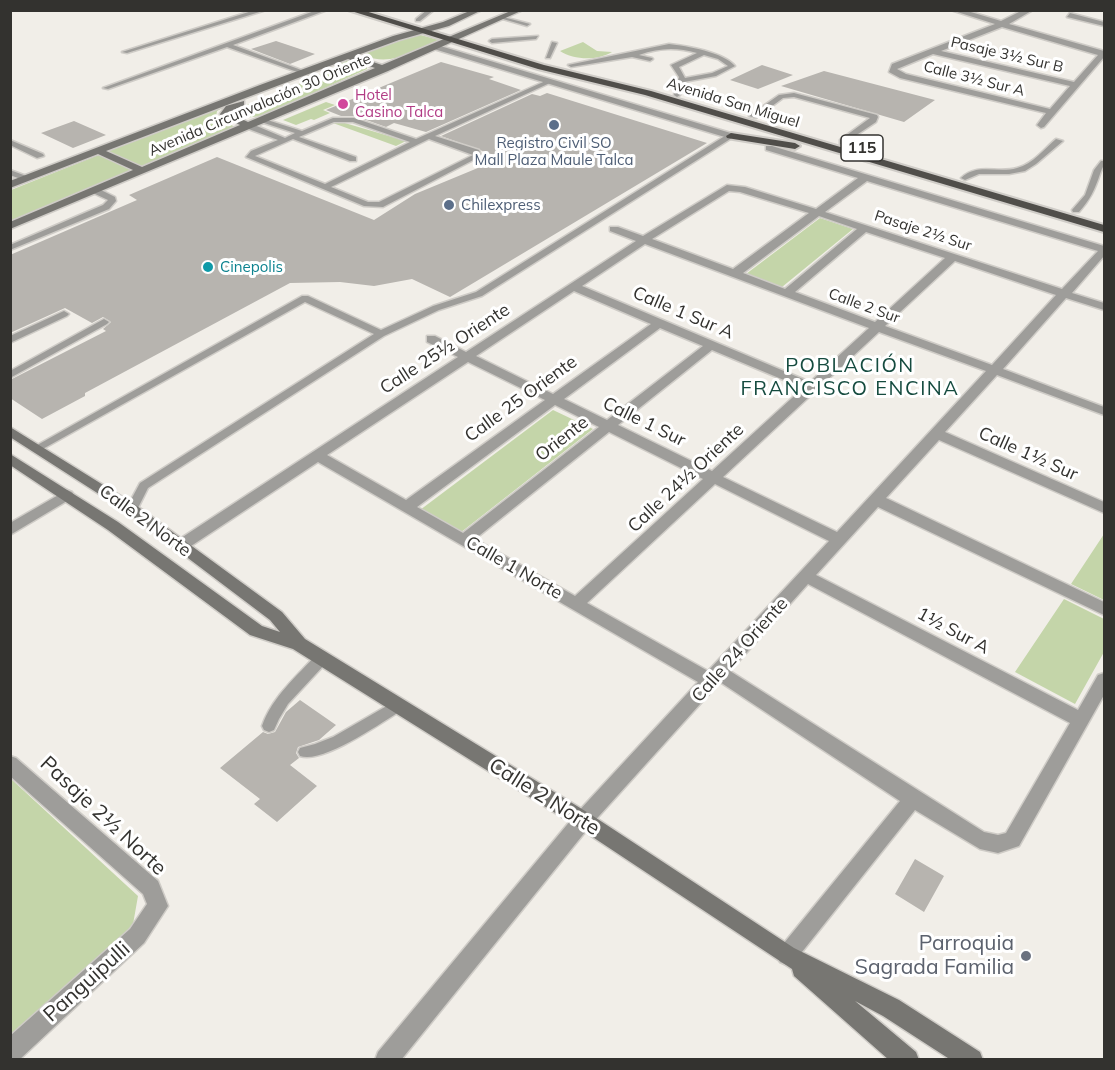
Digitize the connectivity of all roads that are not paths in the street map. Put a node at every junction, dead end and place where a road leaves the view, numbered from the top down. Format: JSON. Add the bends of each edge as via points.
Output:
{"nodes":[{"id":1,"x":263,"y":10,"type":"edge"},
{"id":2,"x":324,"y":10,"type":"edge"},
{"id":3,"x":352,"y":10,"type":"edge"},
{"id":4,"x":383,"y":10,"type":"edge"},
{"id":5,"x":431,"y":10,"type":"edge"},
{"id":6,"x":520,"y":10,"type":"edge"},
{"id":7,"x":954,"y":10,"type":"edge"},
{"id":8,"x":1030,"y":10,"type":"edge"},
{"id":9,"x":479,"y":11,"type":"edge"},
{"id":10,"x":1070,"y":15,"type":"dead end"},
{"id":11,"x":505,"y":18,"type":"junction"},
{"id":12,"x":417,"y":20,"type":"junction"},
{"id":13,"x":527,"y":24,"type":"dead end"},
{"id":14,"x":1002,"y":24,"type":"junction"},
{"id":15,"x":1104,"y":24,"type":"edge"},
{"id":16,"x":438,"y":26,"type":"junction"},
{"id":17,"x":420,"y":31,"type":"junction"},
{"id":18,"x":467,"y":34,"type":"junction"},
{"id":19,"x":536,"y":37,"type":"dead end"},
{"id":20,"x":452,"y":40,"type":"junction"},
{"id":21,"x":492,"y":41,"type":"junction"},
{"id":22,"x":554,"y":43,"type":"dead end"},
{"id":23,"x":230,"y":46,"type":"junction"},
{"id":24,"x":437,"y":47,"type":"junction"},
{"id":25,"x":514,"y":48,"type":"dead end"},
{"id":26,"x":932,"y":51,"type":"junction"},
{"id":27,"x":125,"y":52,"type":"dead end"},
{"id":28,"x":702,"y":53,"type":"junction"},
{"id":29,"x":537,"y":54,"type":"dead end"},
{"id":30,"x":1104,"y":54,"type":"edge"},
{"id":31,"x":632,"y":55,"type":"junction"},
{"id":32,"x":348,"y":56,"type":"junction"},
{"id":33,"x":650,"y":59,"type":"dead end"},
{"id":34,"x":559,"y":61,"type":"junction"},
{"id":35,"x":316,"y":67,"type":"junction"},
{"id":36,"x":385,"y":69,"type":"junction"},
{"id":37,"x":302,"y":72,"type":"junction"},
{"id":38,"x":681,"y":80,"type":"junction"},
{"id":39,"x":550,"y":81,"type":"junction"},
{"id":40,"x":1076,"y":86,"type":"junction"},
{"id":41,"x":106,"y":88,"type":"dead end"},
{"id":42,"x":677,"y":95,"type":"junction"},
{"id":43,"x":1052,"y":112,"type":"junction"},
{"id":44,"x":753,"y":116,"type":"junction"},
{"id":45,"x":264,"y":120,"type":"junction"},
{"id":46,"x":1041,"y":125,"type":"dead end"},
{"id":47,"x":249,"y":126,"type":"junction"},
{"id":48,"x":299,"y":132,"type":"junction"},
{"id":49,"x":428,"y":136,"type":"junction"},
{"id":50,"x":731,"y":136,"type":"junction"},
{"id":51,"x":287,"y":138,"type":"junction"},
{"id":52,"x":1059,"y":141,"type":"dead end"},
{"id":53,"x":10,"y":142,"type":"edge"},
{"id":54,"x":416,"y":142,"type":"junction"},
{"id":55,"x":844,"y":147,"type":"junction"},
{"id":56,"x":769,"y":148,"type":"dead end"},
{"id":57,"x":98,"y":151,"type":"junction"},
{"id":58,"x":40,"y":156,"type":"dead end"},
{"id":59,"x":352,"y":159,"type":"dead end"},
{"id":60,"x":1104,"y":163,"type":"edge"},
{"id":61,"x":10,"y":166,"type":"edge"},
{"id":62,"x":143,"y":171,"type":"junction"},
{"id":63,"x":10,"y":172,"type":"edge"},
{"id":64,"x":865,"y":177,"type":"junction"},
{"id":65,"x":965,"y":178,"type":"junction"},
{"id":66,"x":26,"y":179,"type":"junction"},
{"id":67,"x":10,"y":185,"type":"edge"},
{"id":68,"x":325,"y":187,"type":"junction"},
{"id":69,"x":731,"y":188,"type":"joint"},
{"id":70,"x":96,"y":190,"type":"junction"},
{"id":71,"x":1076,"y":210,"type":"junction"},
{"id":72,"x":816,"y":212,"type":"junction"},
{"id":73,"x":1104,"y":218,"type":"edge"},
{"id":74,"x":10,"y":226,"type":"edge"},
{"id":75,"x":865,"y":228,"type":"junction"},
{"id":76,"x":614,"y":229,"type":"dead end"},
{"id":77,"x":1104,"y":229,"type":"edge"},
{"id":78,"x":644,"y":240,"type":"junction"},
{"id":79,"x":10,"y":248,"type":"edge"},
{"id":80,"x":1104,"y":250,"type":"edge"},
{"id":81,"x":953,"y":257,"type":"junction"},
{"id":82,"x":734,"y":274,"type":"junction"},
{"id":83,"x":574,"y":287,"type":"junction"},
{"id":84,"x":786,"y":293,"type":"junction"},
{"id":85,"x":1065,"y":294,"type":"junction"},
{"id":86,"x":1104,"y":307,"type":"edge"},
{"id":87,"x":64,"y":314,"type":"dead end"},
{"id":88,"x":104,"y":322,"type":"dead end"},
{"id":89,"x":658,"y":323,"type":"junction"},
{"id":90,"x":877,"y":327,"type":"junction"},
{"id":91,"x":381,"y":334,"type":"junction"},
{"id":92,"x":431,"y":339,"type":"dead end"},
{"id":93,"x":10,"y":340,"type":"edge"},
{"id":94,"x":711,"y":345,"type":"junction"},
{"id":95,"x":466,"y":357,"type":"junction"},
{"id":96,"x":995,"y":370,"type":"junction"},
{"id":97,"x":10,"y":375,"type":"edge"},
{"id":98,"x":811,"y":387,"type":"junction"},
{"id":99,"x":554,"y":400,"type":"junction"},
{"id":100,"x":1104,"y":411,"type":"edge"},
{"id":101,"x":608,"y":426,"type":"junction"},
{"id":102,"x":10,"y":431,"type":"edge"},
{"id":103,"x":937,"y":434,"type":"junction"},
{"id":104,"x":37,"y":448,"type":"junction"},
{"id":105,"x":316,"y":455,"type":"junction"},
{"id":106,"x":10,"y":458,"type":"edge"},
{"id":107,"x":713,"y":478,"type":"junction"},
{"id":108,"x":67,"y":495,"type":"junction"},
{"id":109,"x":877,"y":500,"type":"junction"},
{"id":110,"x":407,"y":507,"type":"junction"},
{"id":111,"x":1104,"y":508,"type":"edge"},
{"id":112,"x":132,"y":509,"type":"junction"},
{"id":113,"x":10,"y":530,"type":"edge"},
{"id":114,"x":464,"y":540,"type":"junction"},
{"id":115,"x":840,"y":540,"type":"junction"},
{"id":116,"x":180,"y":546,"type":"junction"},
{"id":117,"x":807,"y":577,"type":"junction"},
{"id":118,"x":576,"y":604,"type":"junction"},
{"id":119,"x":1104,"y":609,"type":"edge"},
{"id":120,"x":298,"y":644,"type":"junction"},
{"id":121,"x":322,"y":658,"type":"junction"},
{"id":122,"x":715,"y":676,"type":"junction"},
{"id":123,"x":1104,"y":680,"type":"edge"},
{"id":124,"x":397,"y":706,"type":"junction"},
{"id":125,"x":1082,"y":720,"type":"junction"},
{"id":126,"x":269,"y":726,"type":"dead end"},
{"id":127,"x":305,"y":752,"type":"dead end"},
{"id":128,"x":10,"y":764,"type":"edge"},
{"id":129,"x":913,"y":799,"type":"junction"},
{"id":130,"x":583,"y":820,"type":"junction"},
{"id":131,"x":158,"y":906,"type":"joint"},
{"id":132,"x":787,"y":956,"type":"junction"},
{"id":133,"x":10,"y":1052,"type":"edge"},
{"id":134,"x":386,"y":1059,"type":"edge"},
{"id":135,"x":908,"y":1059,"type":"edge"},
{"id":136,"x":972,"y":1059,"type":"edge"}],
"edges":[{"from":1,"to":27,"type":"lane"},
{"from":2,"to":23,"type":"lane"},
{"from":3,"to":17,"type":"highway","name":"Avenida San Miguel","number":"115"},
{"from":4,"to":12,"type":"highway"},
{"from":5,"to":12,"type":"lane"},
{"from":6,"to":11,"type":"main road","name":"Avenida Circunvalación 30 Oriente"},
{"from":7,"to":14,"type":"street"},
{"from":8,"to":14,"type":"street"},
{"from":9,"to":16,"type":"main road","name":"Avenida Circunvalación 30 Oriente"},
{"from":10,"to":15,"type":"street"},
{"from":11,"to":13,"type":"lane"},
{"from":11,"to":18,"type":"main road","name":"Avenida Circunvalación 30 Oriente"},
{"from":12,"to":16,"type":"highway"},
{"from":14,"to":26,"type":"street"},
{"from":14,"to":30,"type":"street","via":[[1043,40]]},
{"from":16,"to":17,"type":"main road","name":"Avenida Circunvalación 30 Oriente"},
{"from":16,"to":18,"type":"highway"},
{"from":17,"to":20,"type":"highway","name":"Avenida San Miguel","number":"115"},
{"from":17,"to":32,"type":"main road","name":"Avenida Circunvalación 30 Oriente"},
{"from":18,"to":20,"type":"main road","name":"Avenida Circunvalación 30 Oriente"},
{"from":18,"to":21,"type":"highway"},
{"from":19,"to":21,"type":"lane"},
{"from":20,"to":24,"type":"main road","name":"Avenida Circunvalación 30 Oriente"},
{"from":20,"to":55,"type":"highway","name":"Avenida San Miguel","number":"115"},
{"from":21,"to":25,"type":"highway"},
{"from":22,"to":34,"type":"lane"},
{"from":23,"to":37,"type":"lane"},
{"from":23,"to":41,"type":"lane"},
{"from":24,"to":36,"type":"main road","name":"Avenida Circunvalación 30 Oriente"},
{"from":24,"to":39,"type":"street","name":"Avenida San Miguel"},
{"from":26,"to":40,"type":"street","name":"Pasaje 3½ Sur B"},
{"from":26,"to":43,"type":"street","name":"Calle 3½ Sur A","via":[[892,70],[903,76]]},
{"from":28,"to":31,"type":"lane","via":[[668,45]]},
{"from":28,"to":38,"type":"lane","via":[[676,66]]},
{"from":28,"to":38,"type":"lane","via":[[732,66],[708,77]]},
{"from":29,"to":34,"type":"highway","name":"Avenida San Miguel","number":"115"},
{"from":30,"to":40,"type":"street"},
{"from":31,"to":33,"type":"lane"},
{"from":31,"to":34,"type":"lane"},
{"from":32,"to":35,"type":"main road","name":"Avenida Circunvalación 30 Oriente"},
{"from":32,"to":36,"type":"main road"},
{"from":34,"to":42,"type":"highway","name":"Avenida San Miguel","number":"115"},
{"from":35,"to":37,"type":"main road","name":"Avenida Circunvalación 30 Oriente"},
{"from":35,"to":47,"type":"main road","via":[[300,79],[224,112],[227,118]]},
{"from":36,"to":45,"type":"main road","name":"Avenida Circunvalación 30 Oriente"},
{"from":37,"to":57,"type":"main road","name":"Avenida Circunvalación 30 Oriente"},
{"from":38,"to":42,"type":"lane"},
{"from":39,"to":49,"type":"lane"},
{"from":39,"to":50,"type":"street","name":"Avenida San Miguel"},
{"from":40,"to":43,"type":"street"},
{"from":42,"to":44,"type":"highway","name":"Avenida San Miguel","number":"115"},
{"from":43,"to":46,"type":"street"},
{"from":44,"to":55,"type":"highway","name":"Avenida San Miguel","number":"115"},
{"from":44,"to":55,"type":"lane","via":[[781,96],[794,95],[874,117]]},
{"from":45,"to":47,"type":"main road","name":"Avenida Circunvalación 30 Oriente"},
{"from":45,"to":48,"type":"lane"},
{"from":47,"to":51,"type":"lane"},
{"from":47,"to":62,"type":"main road","name":"Avenida Circunvalación 30 Oriente"},
{"from":48,"to":51,"type":"lane"},
{"from":48,"to":54,"type":"lane","via":[[327,120],[348,120]]},
{"from":49,"to":54,"type":"lane"},
{"from":49,"to":68,"type":"lane","via":[[476,152],[477,156],[380,205],[367,204]]},
{"from":50,"to":55,"type":"highway"},
{"from":50,"to":91,"type":"lane","via":[[479,294],[436,308]]},
{"from":51,"to":59,"type":"lane"},
{"from":51,"to":68,"type":"lane","via":[[250,157]]},
{"from":52,"to":65,"type":"lane","via":[[1024,169],[977,170]]},
{"from":53,"to":58,"type":"lane"},
{"from":54,"to":68,"type":"lane"},
{"from":55,"to":65,"type":"highway","name":"Avenida San Miguel","number":"115"},
{"from":55,"to":77,"type":"highway","name":"Avenida San Miguel","number":"115"},
{"from":56,"to":64,"type":"street","name":"Avenida San Miguel"},
{"from":57,"to":62,"type":"main road"},
{"from":57,"to":66,"type":"main road","name":"Avenida Circunvalación 30 Oriente"},
{"from":60,"to":71,"type":"lane"},
{"from":61,"to":63,"type":"lane","via":[[15,168]]},
{"from":62,"to":70,"type":"main road","name":"Avenida Circunvalación 30 Oriente"},
{"from":63,"to":66,"type":"lane"},
{"from":64,"to":72,"type":"street"},
{"from":64,"to":80,"type":"street","name":"Avenida San Miguel"},
{"from":65,"to":71,"type":"highway","name":"Avenida San Miguel","number":"115"},
{"from":66,"to":67,"type":"main road","name":"Avenida Circunvalación 30 Oriente"},
{"from":69,"to":72,"type":"street","name":"Pasaje 2½ Sur"},
{"from":69,"to":78,"type":"street","name":"Calle 25½ Oriente","via":[[721,190]]},
{"from":70,"to":74,"type":"main road","name":"Avenida Circunvalación 30 Oriente"},
{"from":70,"to":79,"type":"lane","via":[[112,199],[106,207]]},
{"from":71,"to":73,"type":"highway","name":"Avenida San Miguel","number":"115"},
{"from":72,"to":75,"type":"street","name":"Pasaje 2½ Sur"},
{"from":72,"to":82,"type":"street"},
{"from":75,"to":81,"type":"street","name":"Pasaje 2½ Sur"},
{"from":75,"to":84,"type":"street"},
{"from":76,"to":78,"type":"street","name":"Calle 2 Sur"},
{"from":78,"to":82,"type":"street","name":"Calle 2 Sur"},
{"from":78,"to":83,"type":"street","name":"Calle 25½ Oriente"},
{"from":80,"to":85,"type":"street","name":"Calle 24 Oriente"},
{"from":81,"to":85,"type":"street","name":"Pasaje 2½ Sur"},
{"from":81,"to":90,"type":"street","name":"Calle 24½ Oriente"},
{"from":82,"to":84,"type":"street","name":"Calle 2 Sur"},
{"from":83,"to":89,"type":"street","name":"Calle 1 Sur A"},
{"from":83,"to":95,"type":"street","name":"Calle 25½ Oriente"},
{"from":84,"to":90,"type":"street","name":"Calle 2 Sur"},
{"from":85,"to":86,"type":"street","name":"Pasaje 2½ Sur"},
{"from":85,"to":96,"type":"street","name":"Calle 24 Oriente"},
{"from":87,"to":93,"type":"lane"},
{"from":88,"to":97,"type":"lane"},
{"from":89,"to":94,"type":"street","name":"Calle 1 Sur A"},
{"from":89,"to":99,"type":"street","name":"Calle 25 Oriente"},
{"from":90,"to":96,"type":"street","name":"Calle 2 Sur"},
{"from":90,"to":98,"type":"street","name":"Calle 24½ Oriente"},
{"from":91,"to":104,"type":"lane","via":[[305,298]]},
{"from":91,"to":112,"type":"lane","via":[[144,486]]},
{"from":92,"to":95,"type":"street","name":"Calle 1 Sur"},
{"from":94,"to":98,"type":"street","name":"Calle 1 Sur A"},
{"from":94,"to":101,"type":"street","name":"Oriente"},
{"from":95,"to":99,"type":"street","name":"Calle 1 Sur"},
{"from":95,"to":105,"type":"street","name":"Calle 25½ Oriente"},
{"from":96,"to":100,"type":"street","name":"Calle 2 Sur"},
{"from":96,"to":103,"type":"street","name":"Calle 24 Oriente"},
{"from":98,"to":107,"type":"street","name":"Calle 24½ Oriente"},
{"from":99,"to":101,"type":"street","name":"Calle 1 Sur"},
{"from":99,"to":110,"type":"street","name":"Calle 25 Oriente"},
{"from":101,"to":107,"type":"street","name":"Calle 1 Sur"},
{"from":101,"to":114,"type":"street","name":"Oriente"},
{"from":102,"to":104,"type":"main road","name":"Calle 2 Norte"},
{"from":103,"to":109,"type":"street","name":"Calle 24 Oriente"},
{"from":103,"to":111,"type":"street","name":"Calle 1½ Sur"},
{"from":104,"to":112,"type":"main road","name":"Calle 2 Norte"},
{"from":105,"to":110,"type":"street","name":"Calle 1 Norte"},
{"from":105,"to":116,"type":"street","name":"Calle 25½ Oriente"},
{"from":106,"to":108,"type":"main road","name":"Calle 2 Norte"},
{"from":107,"to":115,"type":"street","name":"Calle 1 Sur"},
{"from":107,"to":118,"type":"street","name":"Calle 24½ Oriente"},
{"from":108,"to":113,"type":"street"},
{"from":108,"to":120,"type":"main road","name":"Calle 2 Norte","via":[[256,631]]},
{"from":109,"to":115,"type":"street","name":"Calle 24 Oriente"},
{"from":109,"to":119,"type":"street"},
{"from":110,"to":114,"type":"street","name":"Calle 1 Norte"},
{"from":112,"to":116,"type":"main road","name":"Calle 2 Norte"},
{"from":114,"to":118,"type":"street","name":"Calle 1 Norte"},
{"from":115,"to":117,"type":"street","name":"Calle 24 Oriente"},
{"from":116,"to":120,"type":"main road","name":"Calle 2 Norte","via":[[276,616]]},
{"from":117,"to":122,"type":"street","name":"Calle 24 Oriente"},
{"from":117,"to":125,"type":"street","name":"1½ Sur A"},
{"from":118,"to":122,"type":"street","name":"Calle 1 Norte"},
{"from":120,"to":121,"type":"main road","name":"Calle 2 Norte"},
{"from":121,"to":124,"type":"main road","name":"Calle 2 Norte"},
{"from":121,"to":126,"type":"lane","via":[[287,696]]},
{"from":122,"to":129,"type":"street","name":"Calle 1 Norte"},
{"from":122,"to":130,"type":"street","name":"Calle 24 Oriente"},
{"from":123,"to":125,"type":"street"},
{"from":124,"to":127,"type":"lane","via":[[328,746]]},
{"from":124,"to":130,"type":"main road","name":"Calle 2 Norte"},
{"from":125,"to":129,"type":"street","name":"Calle 1 Norte","via":[[1012,840],[998,844],[980,840]]},
{"from":128,"to":131,"type":"street","name":"Pasaje 2½ Norte","via":[[151,888]]},
{"from":129,"to":132,"type":"street"},
{"from":130,"to":132,"type":"main road","name":"Calle 2 Norte"},
{"from":130,"to":134,"type":"street","name":"Calle 24 Oriente"},
{"from":131,"to":133,"type":"street","name":"Panguipulli","via":[[137,936]]},
{"from":132,"to":135,"type":"main road","name":"Calle 2 Norte"},
{"from":132,"to":136,"type":"main road","name":"Calle 2 Norte","via":[[891,1008]]}]}
